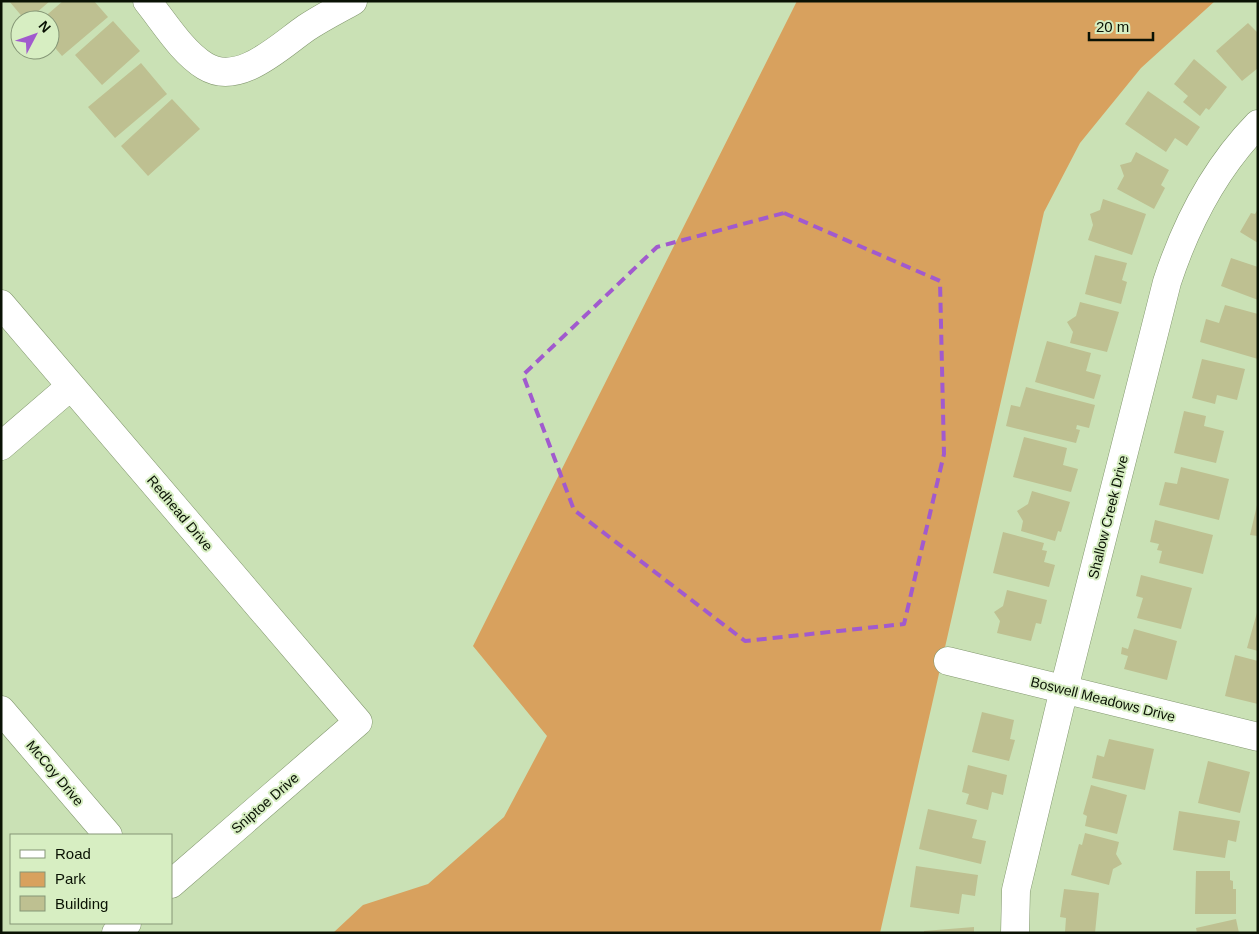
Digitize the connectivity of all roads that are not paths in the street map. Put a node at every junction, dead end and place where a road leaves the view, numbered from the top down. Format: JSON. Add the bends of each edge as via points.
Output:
{"nodes":[{"id":1,"x":147,"y":1,"type":"edge"},
{"id":2,"x":352,"y":1,"type":"edge"},
{"id":3,"x":1258,"y":124,"type":"edge"},
{"id":4,"x":1,"y":304,"type":"edge"},
{"id":5,"x":71,"y":386,"type":"junction"},
{"id":6,"x":1,"y":446,"type":"edge"},
{"id":7,"x":948,"y":661,"type":"dead end"},
{"id":8,"x":1064,"y":689,"type":"junction"},
{"id":9,"x":1,"y":710,"type":"edge"},
{"id":10,"x":358,"y":722,"type":"joint"},
{"id":11,"x":1258,"y":737,"type":"edge"},
{"id":12,"x":107,"y":834,"type":"edge"},
{"id":13,"x":172,"y":883,"type":"edge"},
{"id":14,"x":127,"y":924,"type":"edge"},
{"id":15,"x":116,"y":933,"type":"edge"},
{"id":16,"x":1015,"y":933,"type":"edge"}],
"edges":[{"from":1,"to":2,"type":"street","via":[[192,55],[206,67],[222,73],[259,62]]},
{"from":3,"to":8,"type":"street","name":"Shallow Creek Drive","via":[[1243,139],[1206,192],[1181,240],[1167,282]]},
{"from":4,"to":5,"type":"street","name":"Redhead Drive"},
{"from":5,"to":6,"type":"street"},
{"from":5,"to":10,"type":"street","name":"Redhead Drive"},
{"from":7,"to":8,"type":"street","name":"Boswell Meadows Drive"},
{"from":8,"to":11,"type":"street","name":"Boswell Meadows Drive"},
{"from":8,"to":16,"type":"street","name":"Shallow Creek Drive","via":[[1016,890]]},
{"from":9,"to":12,"type":"street","name":"McCoy Drive"},
{"from":10,"to":13,"type":"street","name":"Sniptoe Drive"},
{"from":14,"to":15,"type":"street"}]}
